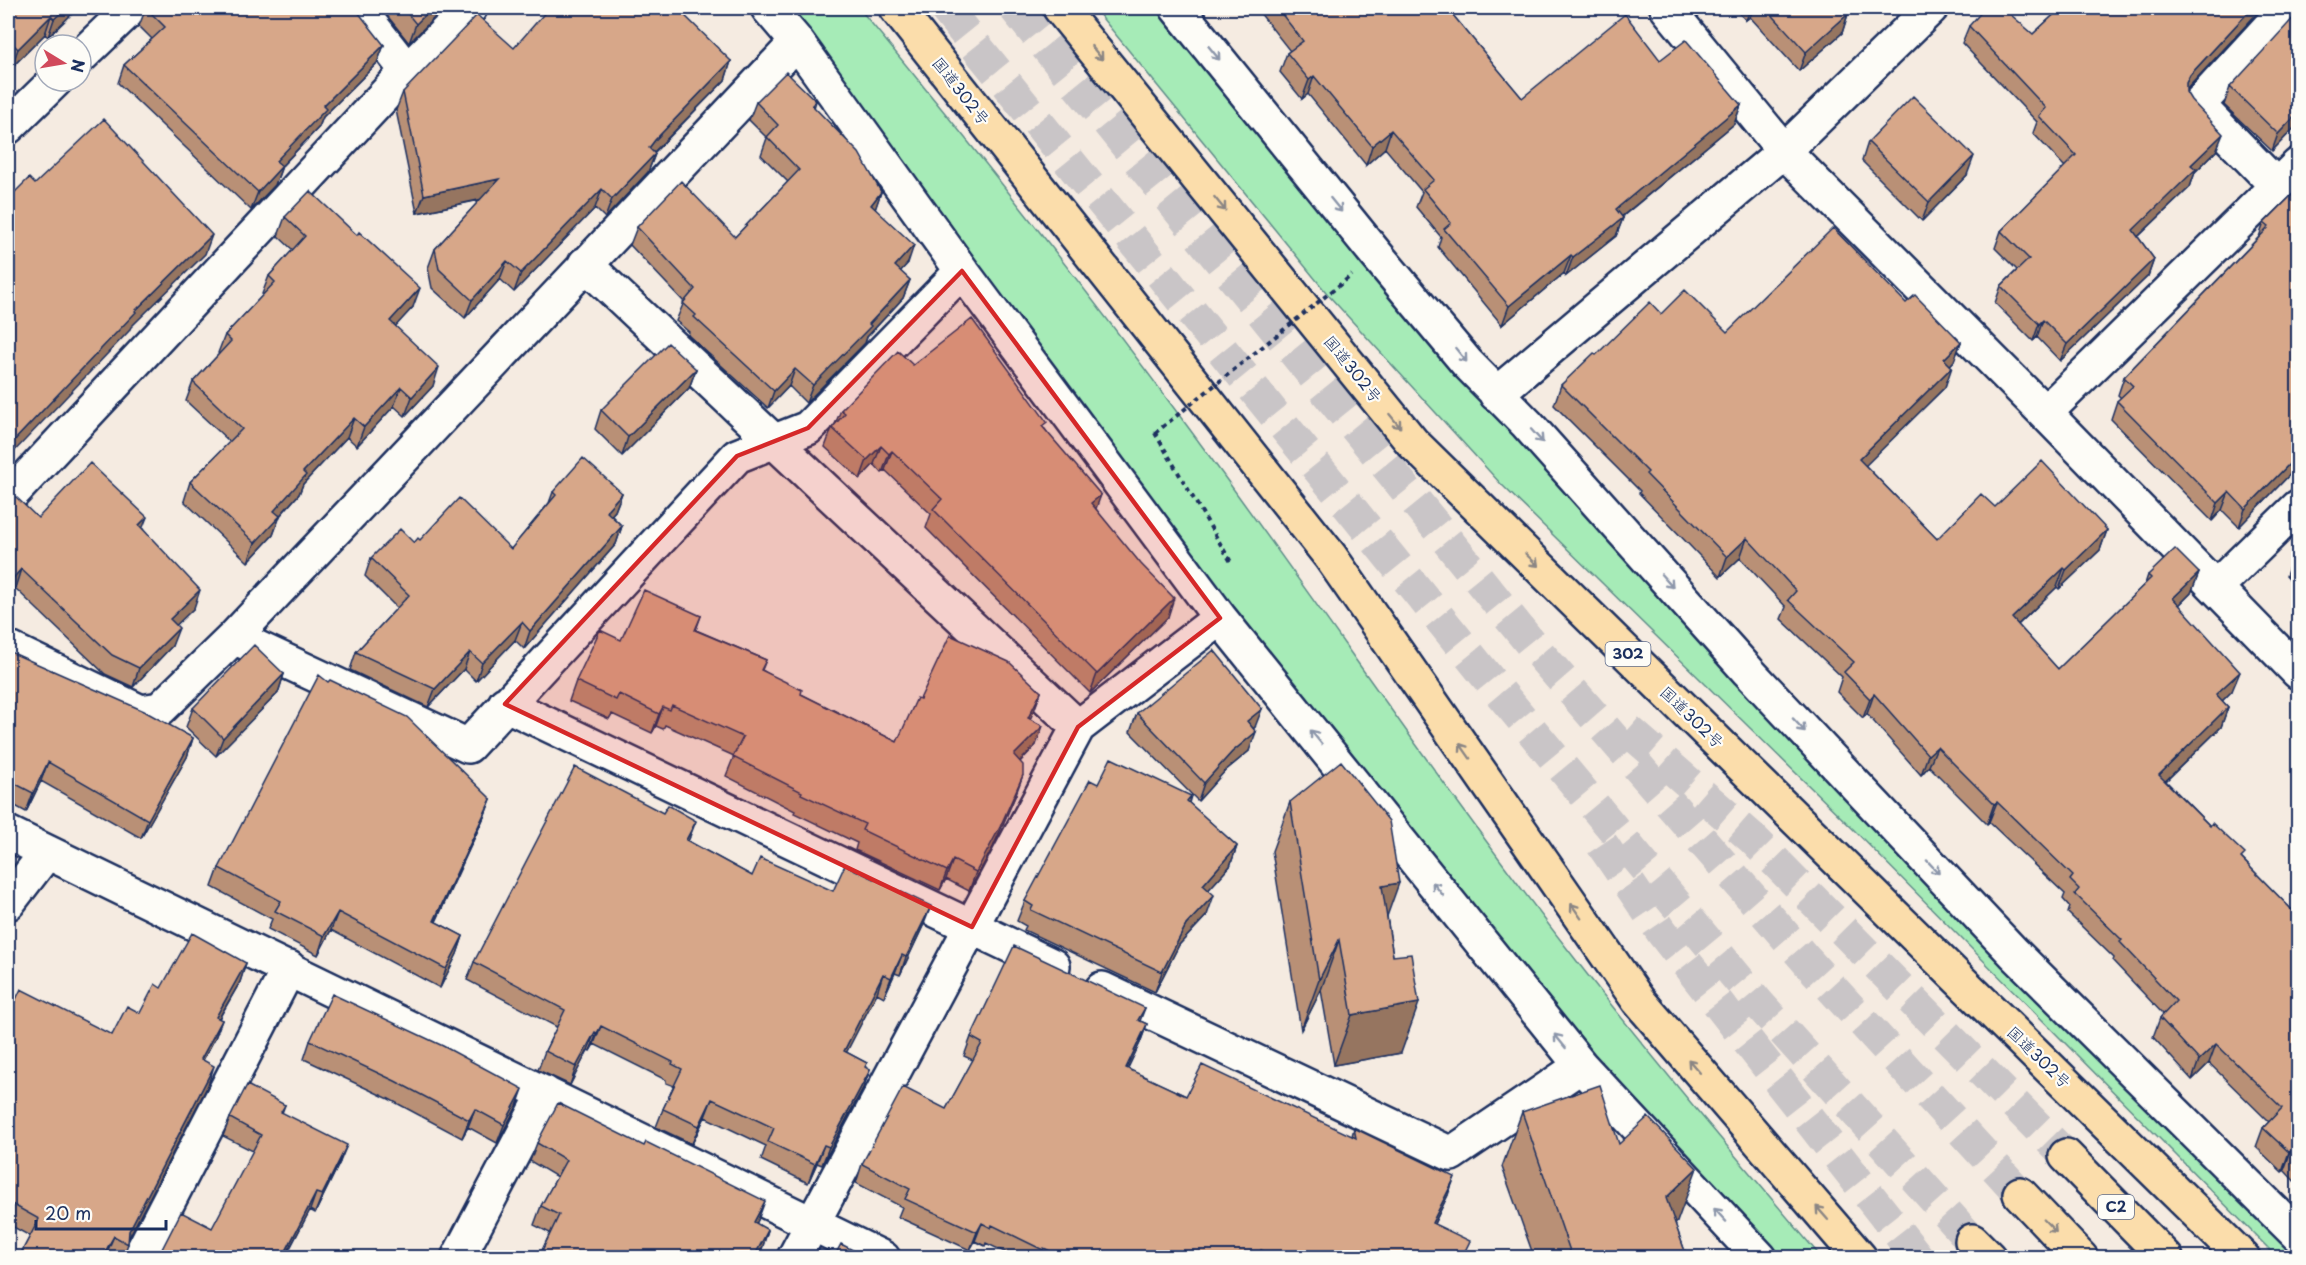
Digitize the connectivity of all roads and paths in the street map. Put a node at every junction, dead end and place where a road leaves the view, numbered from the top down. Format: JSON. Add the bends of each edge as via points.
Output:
{"nodes":[{"id":1,"x":131,"y":8,"type":"edge"},
{"id":2,"x":358,"y":8,"type":"edge"},
{"id":3,"x":470,"y":8,"type":"edge"},
{"id":4,"x":768,"y":8,"type":"edge"},
{"id":5,"x":896,"y":8,"type":"edge"},
{"id":6,"x":1060,"y":8,"type":"edge"},
{"id":7,"x":1177,"y":8,"type":"edge"},
{"id":8,"x":1668,"y":8,"type":"edge"},
{"id":9,"x":1931,"y":8,"type":"edge"},
{"id":10,"x":2287,"y":8,"type":"edge"},
{"id":11,"x":797,"y":42,"type":"junction"},
{"id":12,"x":93,"y":44,"type":"edge"},
{"id":13,"x":407,"y":71,"type":"junction"},
{"id":14,"x":43,"y":93,"type":"edge"},
{"id":15,"x":8,"y":127,"type":"edge"},
{"id":16,"x":1784,"y":151,"type":"junction"},
{"id":17,"x":2288,"y":176,"type":"edge"},
{"id":18,"x":585,"y":264,"type":"junction"},
{"id":19,"x":962,"y":271,"type":"junction"},
{"id":20,"x":1352,"y":274,"type":"dead end"},
{"id":21,"x":1496,"y":394,"type":"junction"},
{"id":22,"x":2045,"y":413,"type":"junction"},
{"id":23,"x":776,"y":442,"type":"junction"},
{"id":24,"x":8,"y":498,"type":"edge"},
{"id":25,"x":2298,"y":507,"type":"edge"},
{"id":26,"x":1233,"y":565,"type":"dead end"},
{"id":27,"x":2216,"y":587,"type":"junction"},
{"id":28,"x":1220,"y":618,"type":"junction"},
{"id":29,"x":234,"y":637,"type":"junction"},
{"id":30,"x":8,"y":648,"type":"edge"},
{"id":31,"x":2298,"y":669,"type":"edge"},
{"id":32,"x":505,"y":704,"type":"junction"},
{"id":33,"x":1078,"y":727,"type":"junction"},
{"id":34,"x":8,"y":833,"type":"edge"},
{"id":35,"x":47,"y":852,"type":"junction"},
{"id":36,"x":8,"y":903,"type":"edge"},
{"id":37,"x":972,"y":927,"type":"junction"},
{"id":38,"x":289,"y":968,"type":"junction"},
{"id":39,"x":1581,"y":1066,"type":"junction"},
{"id":40,"x":545,"y":1093,"type":"junction"},
{"id":41,"x":2066,"y":1156,"type":"tunnel mouth"},
{"id":42,"x":2020,"y":1194,"type":"tunnel mouth"},
{"id":43,"x":813,"y":1223,"type":"junction"},
{"id":44,"x":2298,"y":1235,"type":"edge"},
{"id":45,"x":139,"y":1257,"type":"edge"},
{"id":46,"x":458,"y":1257,"type":"edge"},
{"id":47,"x":795,"y":1257,"type":"edge"},
{"id":48,"x":883,"y":1257,"type":"edge"},
{"id":49,"x":1760,"y":1257,"type":"edge"},
{"id":50,"x":1860,"y":1257,"type":"edge"},
{"id":51,"x":2081,"y":1257,"type":"edge"},
{"id":52,"x":2166,"y":1257,"type":"edge"},
{"id":53,"x":2243,"y":1257,"type":"edge"}],
"edges":[{"from":1,"to":12,"type":"street"},
{"from":2,"to":13,"type":"street"},
{"from":3,"to":13,"type":"street"},
{"from":4,"to":11,"type":"street"},
{"from":50,"to":5,"type":"highway","name":"国道302号","one_way":true,"via":[[1638,1000],[1330,556]]},
{"from":6,"to":53,"type":"highway","name":"国道302号","number":"302","one_way":true,"via":[[1412,442]]},
{"from":7,"to":21,"type":"street","one_way":true,"via":[[1375,253]]},
{"from":8,"to":16,"type":"street"},
{"from":9,"to":16,"type":"street"},
{"from":10,"to":17,"type":"street","via":[[2198,105]]},
{"from":11,"to":18,"type":"street"},
{"from":11,"to":19,"type":"street"},
{"from":13,"to":24,"type":"street"},
{"from":14,"to":15,"type":"street"},
{"from":16,"to":21,"type":"street"},
{"from":16,"to":22,"type":"street"},
{"from":17,"to":22,"type":"street"},
{"from":18,"to":23,"type":"street"},
{"from":18,"to":29,"type":"street"},
{"from":19,"to":23,"type":"street","via":[[808,428]]},
{"from":19,"to":28,"type":"street"},
{"from":20,"to":26,"type":"path","bridge":true,"via":[[1155,433]]},
{"from":21,"to":44,"type":"street","one_way":true,"via":[[1748,671],[2014,953]]},
{"from":22,"to":27,"type":"street"},
{"from":23,"to":32,"type":"street","via":[[737,456]]},
{"from":23,"to":33,"type":"street"},
{"from":25,"to":27,"type":"street"},
{"from":27,"to":31,"type":"street"},
{"from":28,"to":33,"type":"street"},
{"from":39,"to":28,"type":"street","one_way":true},
{"from":29,"to":30,"type":"street","via":[[160,709],[141,712]]},
{"from":29,"to":32,"type":"street","via":[[468,746]]},
{"from":32,"to":37,"type":"street"},
{"from":33,"to":37,"type":"street"},
{"from":34,"to":35,"type":"street"},
{"from":35,"to":36,"type":"street"},
{"from":35,"to":38,"type":"street"},
{"from":37,"to":39,"type":"street","via":[[1451,1154]]},
{"from":37,"to":43,"type":"street"},
{"from":38,"to":40,"type":"street"},
{"from":38,"to":45,"type":"street"},
{"from":49,"to":39,"type":"street","one_way":true},
{"from":40,"to":43,"type":"street"},
{"from":40,"to":46,"type":"street"},
{"from":41,"to":52,"type":"highway","number":"C2"},
{"from":42,"to":51,"type":"highway","one_way":true},
{"from":43,"to":47,"type":"street"},
{"from":43,"to":48,"type":"street"}]}
